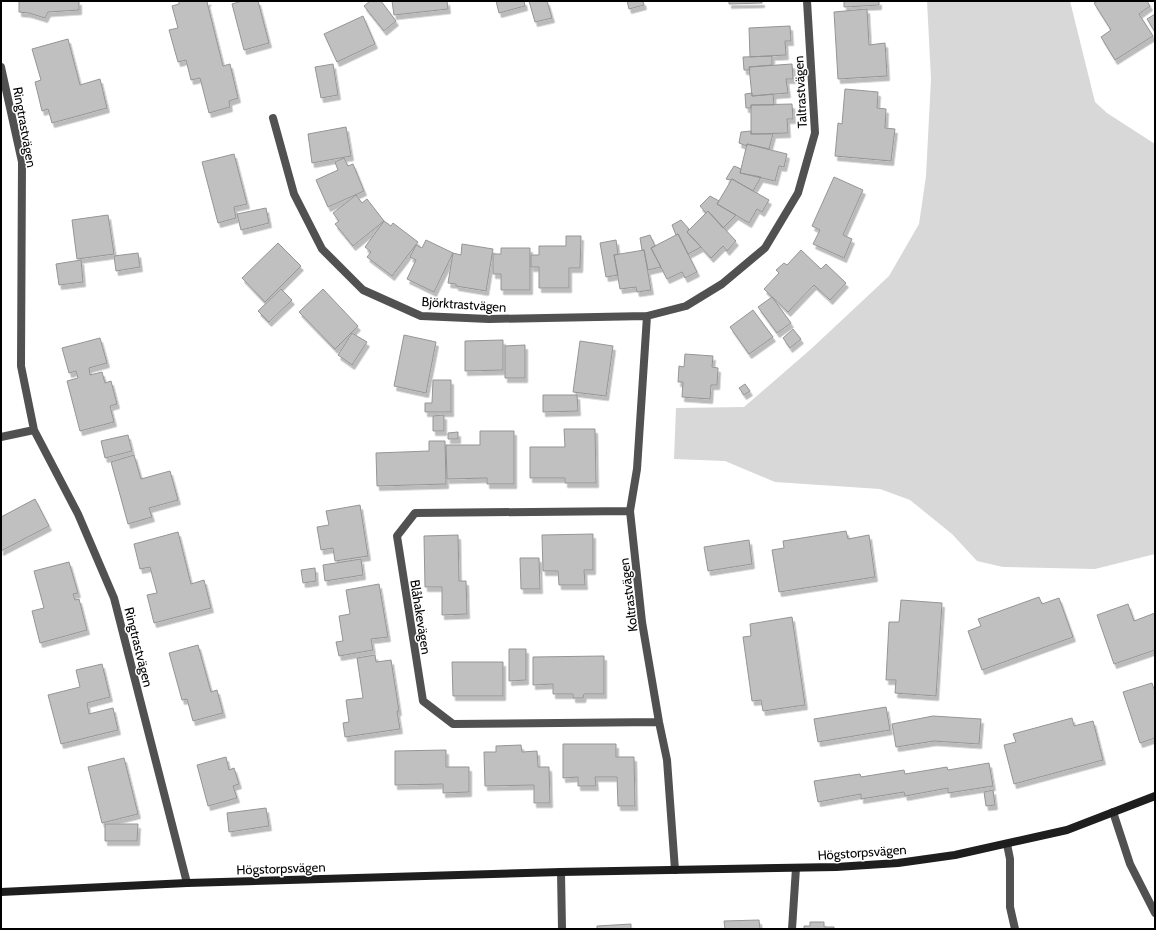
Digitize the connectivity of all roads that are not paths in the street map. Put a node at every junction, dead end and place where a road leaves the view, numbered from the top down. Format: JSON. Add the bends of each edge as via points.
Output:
{"nodes":[{"id":1,"x":807,"y":1,"type":"edge"},
{"id":2,"x":1,"y":67,"type":"edge"},
{"id":3,"x":273,"y":118,"type":"dead end"},
{"id":4,"x":647,"y":316,"type":"junction"},
{"id":5,"x":34,"y":430,"type":"junction"},
{"id":6,"x":1,"y":437,"type":"edge"},
{"id":7,"x":630,"y":511,"type":"junction"},
{"id":8,"x":659,"y":722,"type":"junction"},
{"id":9,"x":1155,"y":796,"type":"edge"},
{"id":10,"x":1113,"y":812,"type":"junction"},
{"id":11,"x":1007,"y":844,"type":"junction"},
{"id":12,"x":796,"y":868,"type":"junction"},
{"id":13,"x":675,"y":870,"type":"junction"},
{"id":14,"x":561,"y":872,"type":"junction"},
{"id":15,"x":187,"y":883,"type":"junction"},
{"id":16,"x":1,"y":892,"type":"edge"},
{"id":17,"x":1155,"y":913,"type":"edge"},
{"id":18,"x":562,"y":929,"type":"edge"},
{"id":19,"x":792,"y":929,"type":"edge"},
{"id":20,"x":1014,"y":929,"type":"edge"}],
"edges":[{"from":1,"to":4,"type":"street","name":"Taltrastvägen","via":[[815,133],[798,194],[765,248],[722,284],[686,306]]},
{"from":2,"to":5,"type":"street","name":"Ringtrastvägen","via":[[22,162],[20,366]]},
{"from":3,"to":4,"type":"street","name":"Björktrastvägen","via":[[294,194],[322,249],[363,290],[421,316],[489,319]]},
{"from":4,"to":7,"type":"street","name":"Koltrastvägen","via":[[636,469]]},
{"from":5,"to":6,"type":"street"},
{"from":5,"to":15,"type":"street","name":"Ringtrastvägen","via":[[78,514],[114,598]]},
{"from":7,"to":8,"type":"street","name":"Koltrastvägen","via":[[642,622]]},
{"from":7,"to":8,"type":"street","name":"Blåhakevägen","via":[[415,513],[397,536],[422,701],[453,724]]},
{"from":8,"to":13,"type":"street","name":"Koltrastvägen","via":[[667,760]]},
{"from":9,"to":10,"type":"street","name":"Högstorpsvägen"},
{"from":10,"to":11,"type":"street","name":"Högstorpsvägen","via":[[1067,830]]},
{"from":10,"to":17,"type":"street","via":[[1130,864]]},
{"from":11,"to":12,"type":"street","name":"Högstorpsvägen","via":[[898,863]]},
{"from":11,"to":20,"type":"street","via":[[1010,859],[1010,907]]},
{"from":12,"to":13,"type":"street","name":"Högstorpsvägen"},
{"from":12,"to":19,"type":"street"},
{"from":13,"to":14,"type":"street","name":"Högstorpsvägen"},
{"from":14,"to":15,"type":"street","name":"Högstorpsvägen"},
{"from":14,"to":18,"type":"street"},
{"from":15,"to":16,"type":"street","name":"Högstorpsvägen"}]}
